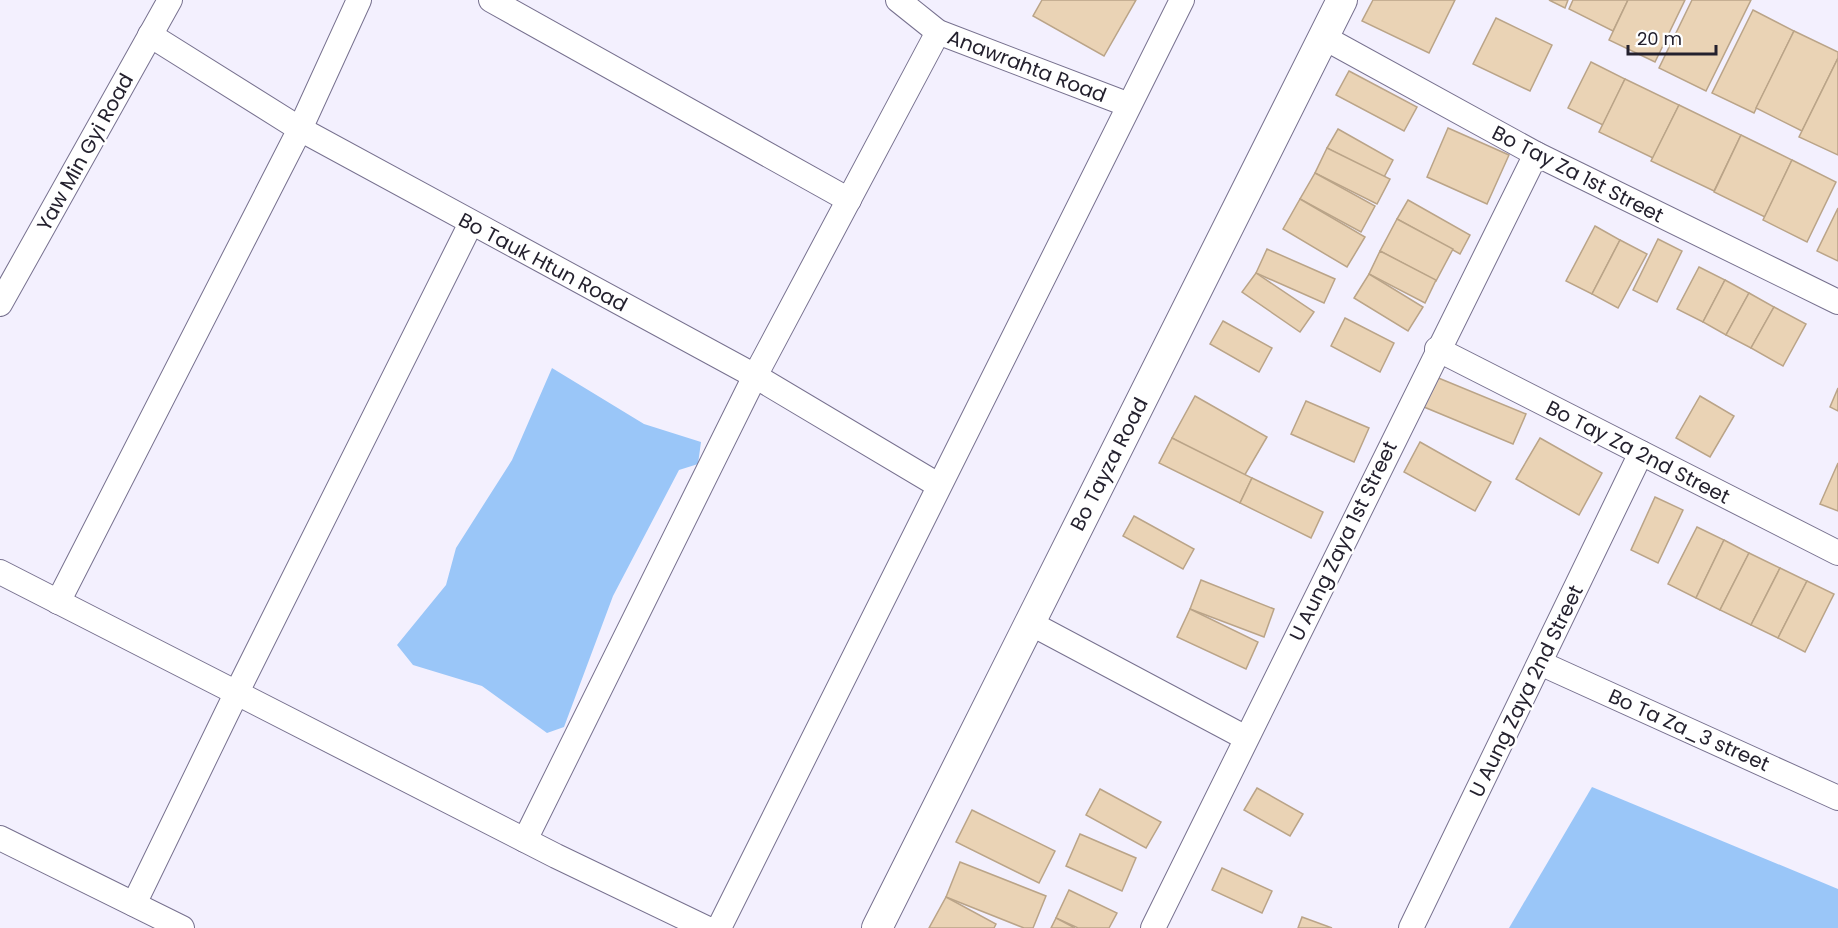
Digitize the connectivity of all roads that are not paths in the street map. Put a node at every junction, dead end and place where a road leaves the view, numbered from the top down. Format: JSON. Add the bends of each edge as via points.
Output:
{"nodes":[{"id":1,"x":170,"y":0,"type":"edge"},
{"id":2,"x":358,"y":0,"type":"edge"},
{"id":3,"x":492,"y":0,"type":"edge"},
{"id":4,"x":898,"y":0,"type":"edge"},
{"id":5,"x":1182,"y":0,"type":"edge"},
{"id":6,"x":1342,"y":0,"type":"edge"},
{"id":7,"x":938,"y":33,"type":"junction"},
{"id":8,"x":150,"y":35,"type":"junction"},
{"id":9,"x":1323,"y":37,"type":"junction"},
{"id":10,"x":1129,"y":105,"type":"junction"},
{"id":11,"x":300,"y":129,"type":"junction"},
{"id":12,"x":1536,"y":154,"type":"junction"},
{"id":13,"x":849,"y":200,"type":"junction"},
{"id":14,"x":471,"y":223,"type":"junction"},
{"id":15,"x":1838,"y":302,"type":"edge"},
{"id":16,"x":0,"y":304,"type":"edge"},
{"id":17,"x":1437,"y":349,"type":"junction"},
{"id":18,"x":755,"y":376,"type":"junction"},
{"id":19,"x":1641,"y":453,"type":"junction"},
{"id":20,"x":938,"y":485,"type":"junction"},
{"id":21,"x":1838,"y":554,"type":"edge"},
{"id":22,"x":0,"y":572,"type":"edge"},
{"id":23,"x":58,"y":602,"type":"junction"},
{"id":24,"x":1030,"y":623,"type":"junction"},
{"id":25,"x":1540,"y":663,"type":"junction"},
{"id":26,"x":236,"y":694,"type":"junction"},
{"id":27,"x":1246,"y":738,"type":"junction"},
{"id":28,"x":1838,"y":798,"type":"edge"},
{"id":29,"x":0,"y":838,"type":"edge"},
{"id":30,"x":525,"y":840,"type":"junction"},
{"id":31,"x":134,"y":904,"type":"junction"},
{"id":32,"x":182,"y":928,"type":"edge"},
{"id":33,"x":706,"y":928,"type":"edge"},
{"id":34,"x":719,"y":928,"type":"edge"},
{"id":35,"x":877,"y":928,"type":"edge"},
{"id":36,"x":1153,"y":928,"type":"edge"},
{"id":37,"x":1411,"y":928,"type":"edge"}],
"edges":[{"from":1,"to":8,"type":"street","name":"Yaw Min Gyi Road"},
{"from":2,"to":11,"type":"street"},
{"from":3,"to":13,"type":"street"},
{"from":4,"to":7,"type":"street","name":"Anawrahta Road"},
{"from":5,"to":10,"type":"street"},
{"from":6,"to":9,"type":"street","name":"Bo Tayza Road"},
{"from":7,"to":10,"type":"street","name":"Anawrahta Road"},
{"from":7,"to":13,"type":"street"},
{"from":8,"to":11,"type":"street","name":"Bo Tauk Htun Road"},
{"from":8,"to":16,"type":"street","name":"Yaw Min Gyi Road"},
{"from":9,"to":12,"type":"street","name":"Bo Tay Za 1st Street"},
{"from":9,"to":24,"type":"street","name":"Bo Tayza Road"},
{"from":10,"to":20,"type":"street"},
{"from":11,"to":14,"type":"street","name":"Bo Tauk Htun Road"},
{"from":11,"to":23,"type":"street"},
{"from":12,"to":15,"type":"street","name":"Bo Tay Za 1st Street"},
{"from":12,"to":17,"type":"street","name":"U Aung Zaya 1st Street"},
{"from":13,"to":18,"type":"street"},
{"from":14,"to":18,"type":"street","name":"Bo Tauk Htun Road"},
{"from":14,"to":26,"type":"street"},
{"from":17,"to":19,"type":"street","name":"Bo Tay Za 2nd Street"},
{"from":17,"to":27,"type":"street","name":"U Aung Zaya 1st Street"},
{"from":18,"to":20,"type":"street","name":"Bo Tauk Htun Road"},
{"from":18,"to":30,"type":"street"},
{"from":19,"to":21,"type":"street","name":"Bo Tay Za 2nd Street"},
{"from":19,"to":25,"type":"street","name":"U Aung Zaya 2nd Street"},
{"from":20,"to":34,"type":"street"},
{"from":22,"to":23,"type":"street"},
{"from":23,"to":26,"type":"street"},
{"from":24,"to":27,"type":"street"},
{"from":24,"to":35,"type":"street","name":"Bo Tayza Road"},
{"from":25,"to":28,"type":"street","name":"Bo Ta Za_3 street"},
{"from":25,"to":37,"type":"street","name":"U Aung Zaya 2nd Street"},
{"from":26,"to":30,"type":"street"},
{"from":26,"to":31,"type":"street"},
{"from":27,"to":36,"type":"street","name":"U Aung Zaya 1st Street"},
{"from":29,"to":31,"type":"street"},
{"from":30,"to":33,"type":"street"},
{"from":31,"to":32,"type":"street"}]}
